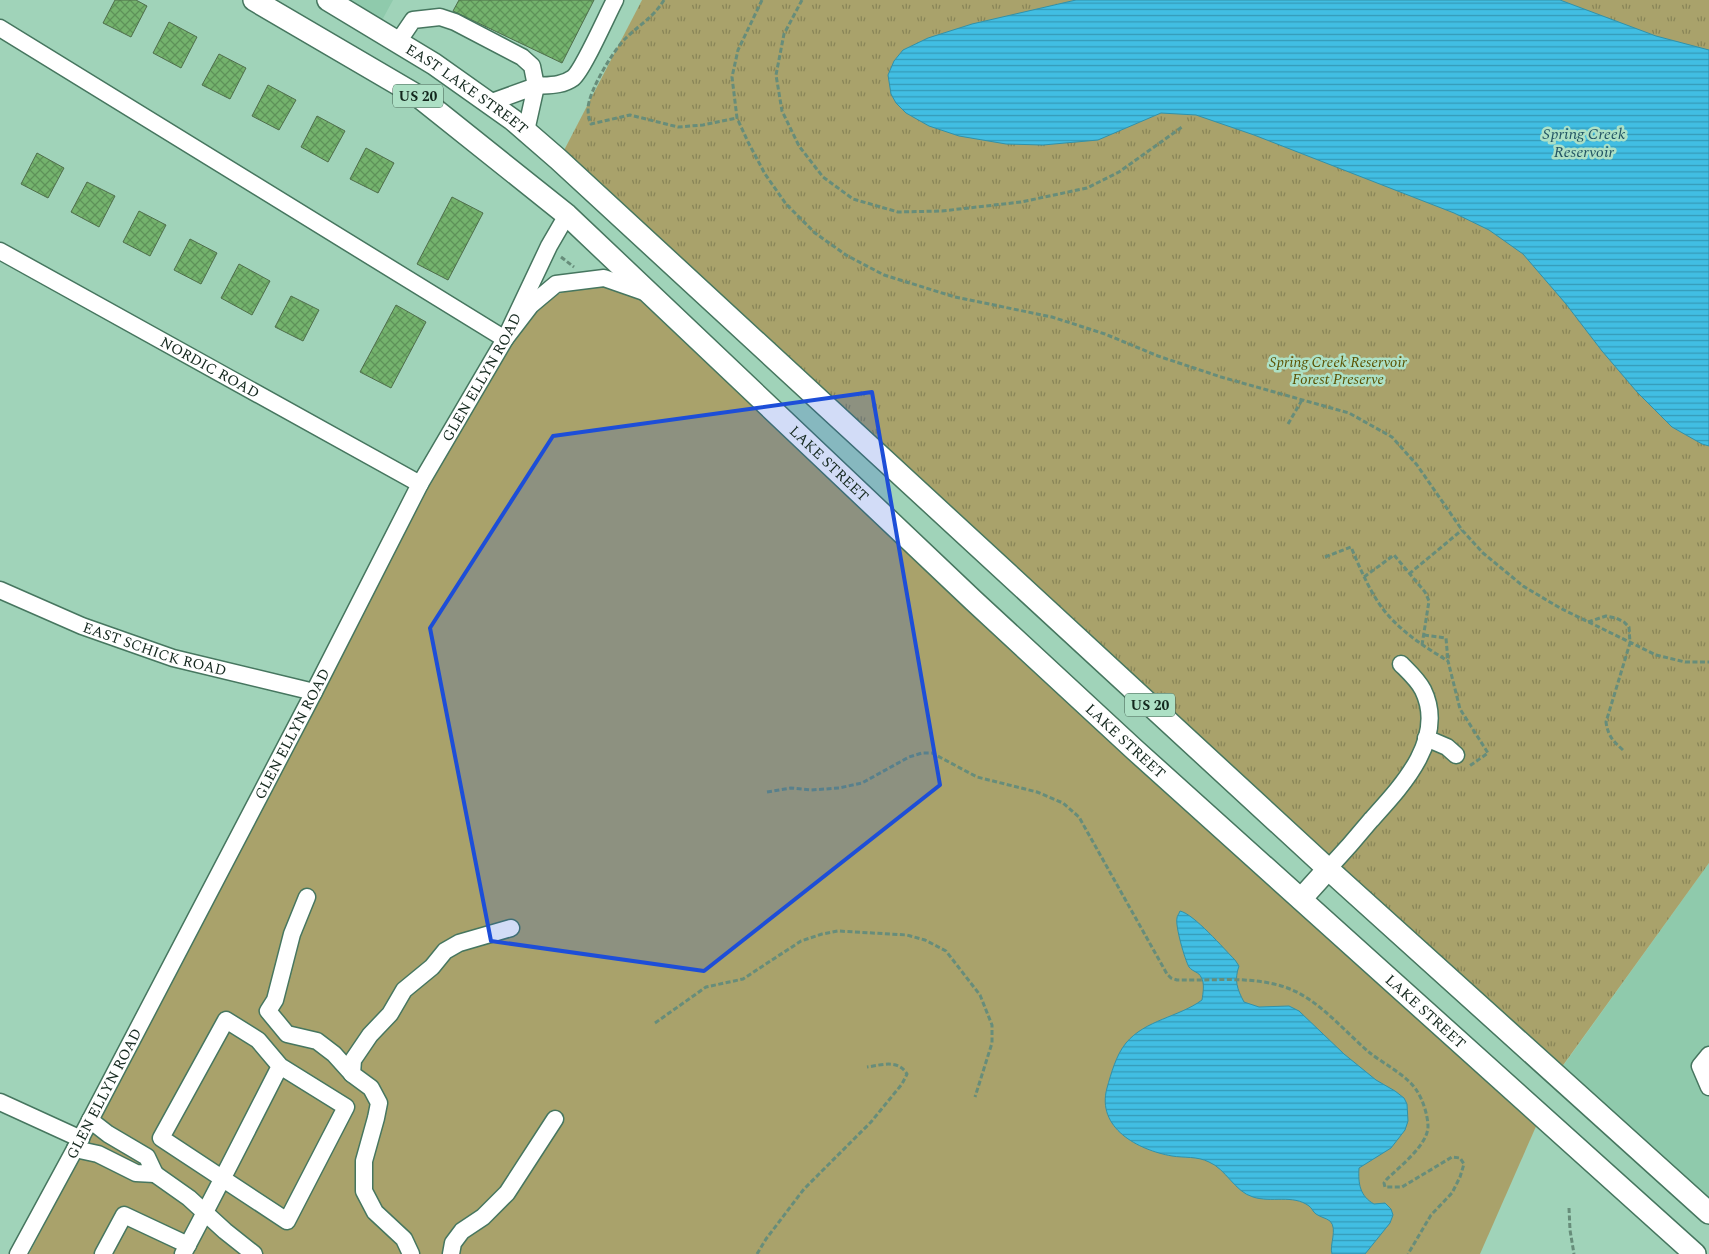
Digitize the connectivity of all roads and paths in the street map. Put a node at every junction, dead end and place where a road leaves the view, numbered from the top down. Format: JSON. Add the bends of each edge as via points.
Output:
{"nodes":[{"id":1,"x":254,"y":0,"type":"edge"},
{"id":2,"x":328,"y":0,"type":"edge"},
{"id":3,"x":614,"y":0,"type":"edge"},
{"id":4,"x":664,"y":0,"type":"edge"},
{"id":5,"x":762,"y":0,"type":"edge"},
{"id":6,"x":802,"y":0,"type":"edge"},
{"id":7,"x":0,"y":28,"type":"edge"},
{"id":8,"x":398,"y":42,"type":"junction"},
{"id":9,"x":536,"y":86,"type":"junction"},
{"id":10,"x":489,"y":103,"type":"junction"},
{"id":11,"x":737,"y":118,"type":"junction"},
{"id":12,"x":1182,"y":127,"type":"dead end"},
{"id":13,"x":526,"y":131,"type":"junction"},
{"id":14,"x":594,"y":194,"type":"junction"},
{"id":15,"x":567,"y":215,"type":"junction"},
{"id":16,"x":0,"y":251,"type":"edge"},
{"id":17,"x":556,"y":252,"type":"dead end"},
{"id":18,"x":576,"y":269,"type":"dead end"},
{"id":19,"x":651,"y":295,"type":"junction"},
{"id":20,"x":505,"y":339,"type":"junction"},
{"id":21,"x":1302,"y":400,"type":"junction"},
{"id":22,"x":1288,"y":424,"type":"dead end"},
{"id":23,"x":420,"y":484,"type":"junction"},
{"id":24,"x":1462,"y":530,"type":"junction"},
{"id":25,"x":1325,"y":557,"type":"dead end"},
{"id":26,"x":1409,"y":574,"type":"junction"},
{"id":27,"x":1364,"y":576,"type":"junction"},
{"id":28,"x":1,"y":594,"type":"edge"},
{"id":29,"x":1588,"y":622,"type":"junction"},
{"id":30,"x":1424,"y":635,"type":"junction"},
{"id":31,"x":1630,"y":643,"type":"junction"},
{"id":32,"x":1422,"y":645,"type":"junction"},
{"id":33,"x":1448,"y":661,"type":"junction"},
{"id":34,"x":1709,"y":662,"type":"edge"},
{"id":35,"x":1401,"y":664,"type":"dead end"},
{"id":36,"x":314,"y":692,"type":"junction"},
{"id":37,"x":1426,"y":738,"type":"junction"},
{"id":38,"x":1623,"y":750,"type":"dead end"},
{"id":39,"x":1456,"y":755,"type":"dead end"},
{"id":40,"x":1464,"y":769,"type":"dead end"},
{"id":41,"x":767,"y":792,"type":"dead end"},
{"id":42,"x":1328,"y":869,"type":"junction"},
{"id":43,"x":307,"y":897,"type":"dead end"},
{"id":44,"x":1301,"y":900,"type":"junction"},
{"id":45,"x":511,"y":928,"type":"dead end"},
{"id":46,"x":655,"y":1023,"type":"dead end"},
{"id":47,"x":1709,"y":1055,"type":"edge"},
{"id":48,"x":280,"y":1066,"type":"junction"},
{"id":49,"x":867,"y":1067,"type":"dead end"},
{"id":50,"x":352,"y":1074,"type":"junction"},
{"id":51,"x":1709,"y":1087,"type":"edge"},
{"id":52,"x":975,"y":1097,"type":"dead end"},
{"id":53,"x":0,"y":1102,"type":"edge"},
{"id":54,"x":555,"y":1119,"type":"dead end"},
{"id":55,"x":90,"y":1120,"type":"junction"},
{"id":56,"x":78,"y":1144,"type":"junction"},
{"id":57,"x":155,"y":1174,"type":"junction"},
{"id":58,"x":223,"y":1178,"type":"junction"},
{"id":59,"x":1569,"y":1208,"type":"dead end"},
{"id":60,"x":205,"y":1213,"type":"junction"},
{"id":61,"x":1709,"y":1213,"type":"edge"},
{"id":62,"x":186,"y":1250,"type":"edge"},
{"id":63,"x":18,"y":1254,"type":"edge"},
{"id":64,"x":104,"y":1254,"type":"edge"},
{"id":65,"x":254,"y":1254,"type":"edge"},
{"id":66,"x":411,"y":1254,"type":"edge"},
{"id":67,"x":451,"y":1254,"type":"edge"},
{"id":68,"x":757,"y":1254,"type":"edge"},
{"id":69,"x":1408,"y":1254,"type":"edge"},
{"id":70,"x":1574,"y":1254,"type":"edge"},
{"id":71,"x":1695,"y":1254,"type":"edge"}],
"edges":[{"from":1,"to":15,"type":"main road","number":"US 20","via":[[418,96]]},
{"from":2,"to":8,"type":"main road","name":"EAST LAKE STREET","number":"US 20"},
{"from":3,"to":9,"type":"street","via":[[574,78],[560,84]]},
{"from":4,"to":11,"type":"path","via":[[650,19],[615,49],[588,107],[590,124],[630,115],[678,127]]},
{"from":5,"to":11,"type":"path","via":[[738,50],[732,77]]},
{"from":6,"to":12,"type":"path","via":[[784,34],[776,75],[782,111],[799,146],[823,177],[853,199],[898,212],[942,211],[1021,202],[1078,190],[1119,172]]},
{"from":7,"to":20,"type":"street"},
{"from":8,"to":9,"type":"street","via":[[413,20],[440,17],[522,57],[532,66]]},
{"from":8,"to":10,"type":"main road","name":"EAST LAKE STREET","number":"US 20"},
{"from":9,"to":10,"type":"street"},
{"from":9,"to":13,"type":"street"},
{"from":10,"to":13,"type":"main road","name":"EAST LAKE STREET","number":"US 20"},
{"from":11,"to":21,"type":"path","via":[[765,174],[786,204],[815,233],[846,256],[884,275],[955,297],[1052,316],[1158,356]]},
{"from":13,"to":14,"type":"main road","name":"EAST LAKE STREET","number":"US 20"},
{"from":14,"to":15,"type":"main road"},
{"from":14,"to":42,"type":"main road","number":"US 20"},
{"from":15,"to":19,"type":"main road","name":"LAKE STREET","number":"US 20"},
{"from":15,"to":20,"type":"street","name":"GLEN ELLYN ROAD"},
{"from":16,"to":23,"type":"street","name":"NORDIC ROAD"},
{"from":17,"to":18,"type":"path"},
{"from":19,"to":20,"type":"street","via":[[604,278],[556,284],[532,306]]},
{"from":19,"to":44,"type":"main road","name":"LAKE STREET","number":"US 20","via":[[974,601]]},
{"from":20,"to":23,"type":"street","name":"GLEN ELLYN ROAD"},
{"from":21,"to":22,"type":"path"},
{"from":21,"to":24,"type":"path","via":[[1349,413],[1392,437],[1417,465]]},
{"from":23,"to":36,"type":"street","name":"GLEN ELLYN ROAD"},
{"from":24,"to":26,"type":"path"},
{"from":24,"to":29,"type":"path","via":[[1483,553],[1523,586]]},
{"from":25,"to":27,"type":"path","via":[[1351,547]]},
{"from":26,"to":27,"type":"path","via":[[1394,555]]},
{"from":26,"to":30,"type":"path","via":[[1429,601]]},
{"from":27,"to":32,"type":"path","via":[[1379,604]]},
{"from":28,"to":36,"type":"street","name":"EAST SCHICK ROAD","via":[[173,658]]},
{"from":29,"to":31,"type":"path"},
{"from":29,"to":31,"type":"path","via":[[1606,616],[1616,618],[1628,628]]},
{"from":30,"to":32,"type":"path"},
{"from":30,"to":33,"type":"path","via":[[1446,638]]},
{"from":31,"to":34,"type":"path","via":[[1656,655],[1685,662]]},
{"from":31,"to":38,"type":"path","via":[[1606,722],[1610,738]]},
{"from":32,"to":33,"type":"path"},
{"from":33,"to":40,"type":"path","via":[[1460,709],[1488,752]]},
{"from":35,"to":37,"type":"street","via":[[1423,691],[1428,708]]},
{"from":36,"to":55,"type":"street","name":"GLEN ELLYN ROAD"},
{"from":37,"to":39,"type":"street","via":[[1447,746]]},
{"from":37,"to":42,"type":"street","via":[[1418,760],[1390,799]]},
{"from":41,"to":69,"type":"path","via":[[862,784],[909,757],[932,753],[977,777],[1037,792],[1063,803],[1079,817],[1171,978],[1249,980],[1290,989],[1309,1000],[1418,1091],[1428,1127],[1423,1143],[1384,1183],[1385,1187],[1402,1187],[1452,1157],[1460,1158],[1464,1164],[1452,1193],[1431,1215]]},
{"from":42,"to":44,"type":"main road"},
{"from":42,"to":61,"type":"main road","number":"US 20"},
{"from":43,"to":50,"type":"street","via":[[292,934],[275,1000],[268,1011],[288,1034],[316,1041],[334,1054]]},
{"from":44,"to":71,"type":"main road","name":"LAKE STREET","number":"US 20"},
{"from":45,"to":50,"type":"street","via":[[459,943],[445,951],[432,967],[404,990],[390,1014],[370,1035],[354,1060]]},
{"from":46,"to":52,"type":"path","via":[[706,987],[743,979],[801,941],[838,931],[907,935],[946,951],[980,995],[992,1025],[992,1043]]},
{"from":47,"to":51,"type":"street","via":[[1700,1066]]},
{"from":48,"to":58,"type":"street"},
{"from":48,"to":58,"type":"street","via":[[258,1040],[226,1020],[161,1138]]},
{"from":48,"to":58,"type":"street","via":[[346,1107],[287,1221]]},
{"from":49,"to":68,"type":"path","via":[[894,1064],[907,1074],[871,1122],[804,1189]]},
{"from":50,"to":66,"type":"street","via":[[371,1088],[379,1103],[364,1161],[364,1191],[375,1212],[404,1239]]},
{"from":53,"to":56,"type":"street"},
{"from":54,"to":67,"type":"street","via":[[507,1193],[483,1217],[462,1231],[453,1243]]},
{"from":55,"to":56,"type":"street","name":"GLEN ELLYN ROAD"},
{"from":55,"to":57,"type":"street","via":[[147,1158]]},
{"from":56,"to":57,"type":"street","via":[[136,1173]]},
{"from":56,"to":63,"type":"street","name":"GLEN ELLYN ROAD"},
{"from":57,"to":60,"type":"street"},
{"from":58,"to":60,"type":"street"},
{"from":59,"to":70,"type":"path"},
{"from":60,"to":62,"type":"street"},
{"from":60,"to":65,"type":"street"},
{"from":62,"to":64,"type":"street","via":[[124,1215]]}]}
